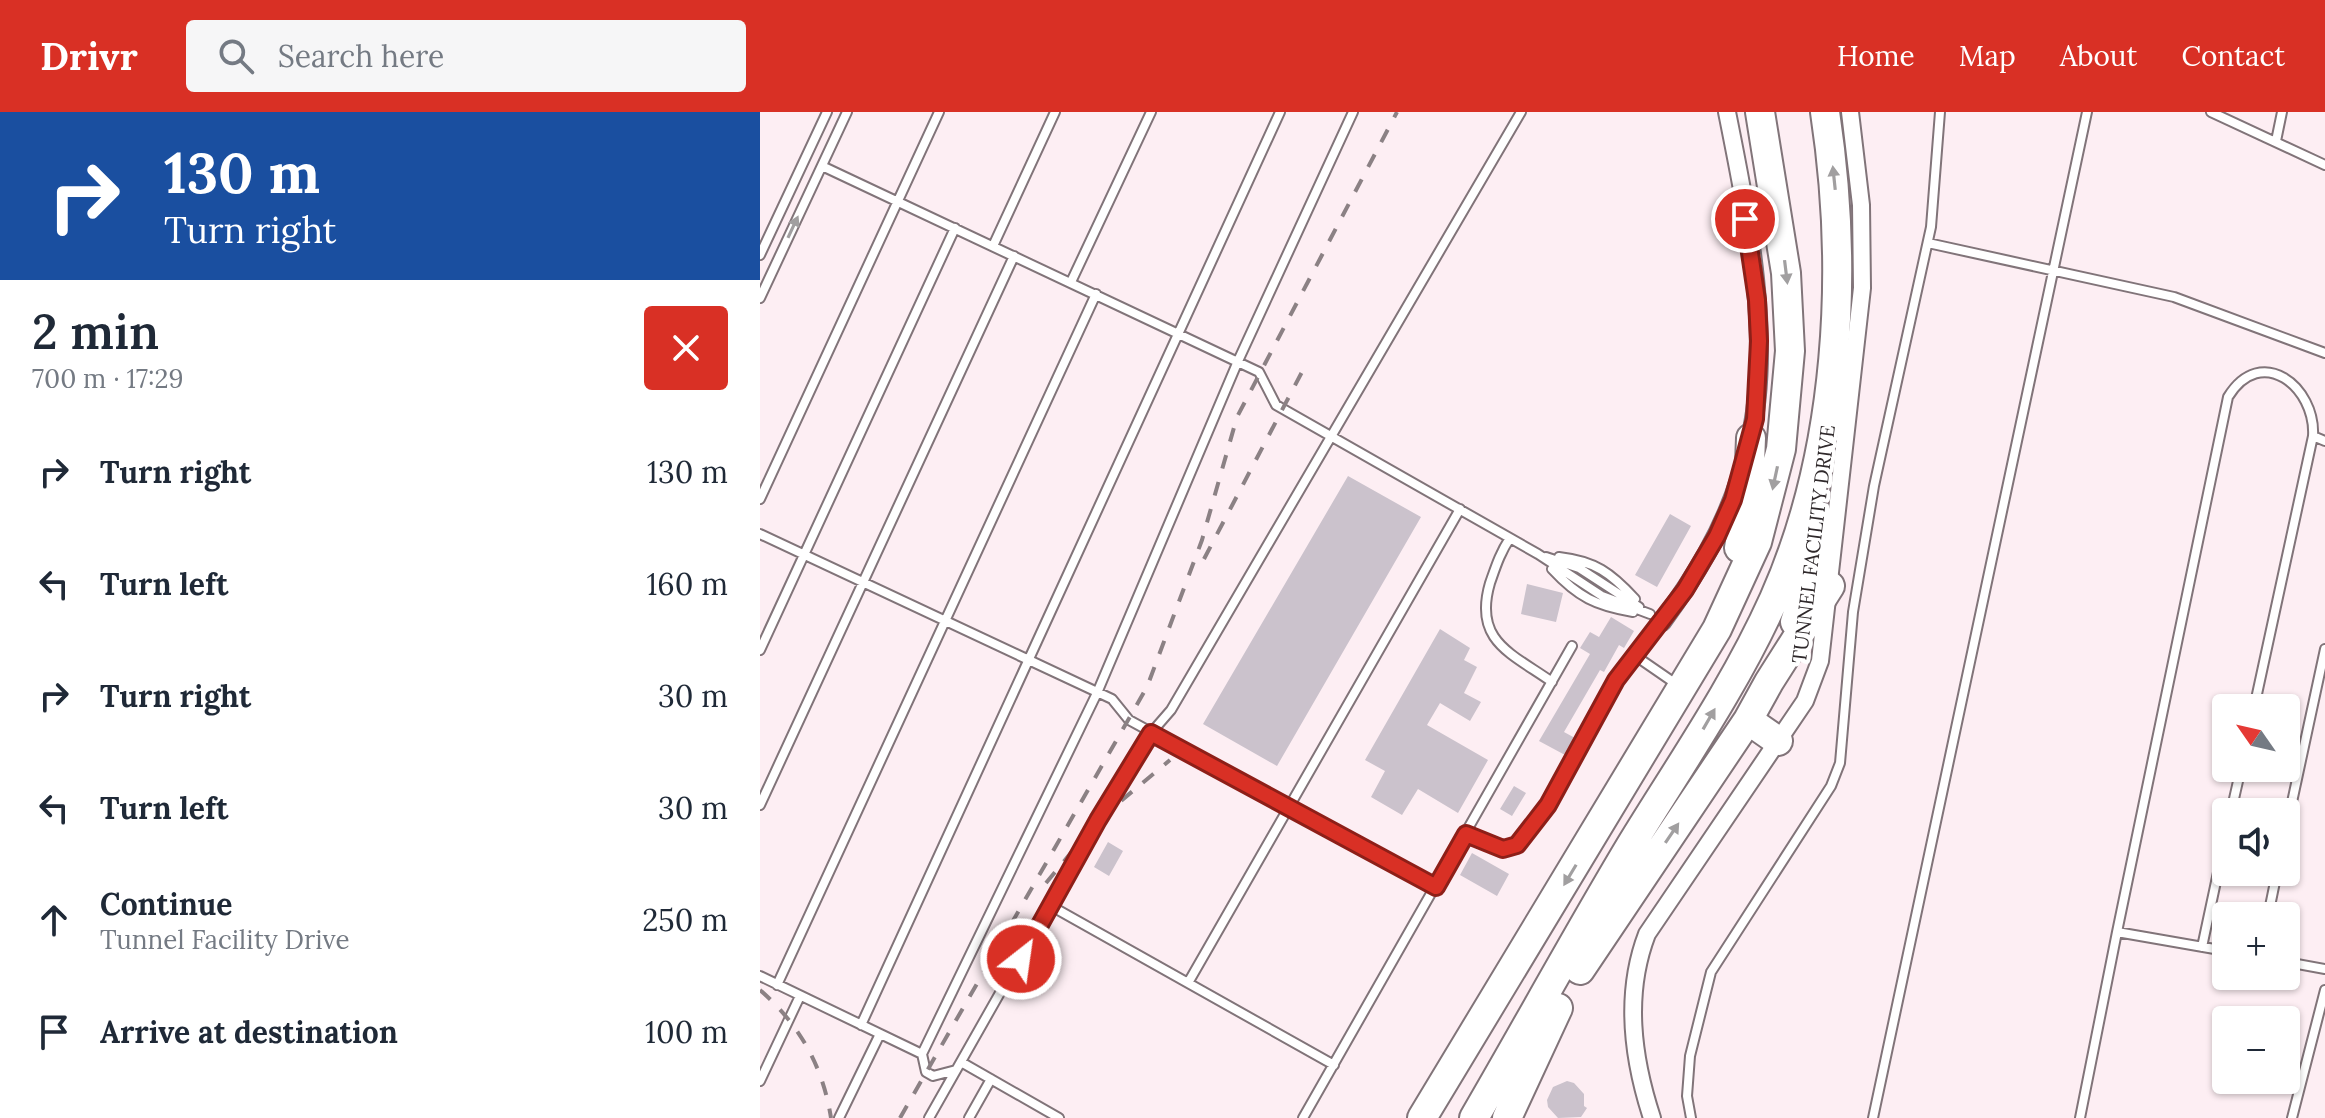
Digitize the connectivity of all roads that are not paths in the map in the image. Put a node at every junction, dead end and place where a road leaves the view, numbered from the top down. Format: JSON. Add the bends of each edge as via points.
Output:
{"nodes":[{"id":1,"x":827,"y":112,"type":"edge"},
{"id":2,"x":847,"y":112,"type":"edge"},
{"id":3,"x":939,"y":112,"type":"edge"},
{"id":4,"x":1055,"y":112,"type":"edge"},
{"id":5,"x":1151,"y":112,"type":"edge"},
{"id":6,"x":1280,"y":112,"type":"edge"},
{"id":7,"x":1353,"y":112,"type":"edge"},
{"id":8,"x":1521,"y":112,"type":"edge"},
{"id":9,"x":1727,"y":112,"type":"edge"},
{"id":10,"x":1760,"y":112,"type":"edge"},
{"id":11,"x":1825,"y":112,"type":"edge"},
{"id":12,"x":1850,"y":112,"type":"edge"},
{"id":13,"x":1940,"y":112,"type":"edge"},
{"id":14,"x":2087,"y":112,"type":"edge"},
{"id":15,"x":2211,"y":112,"type":"edge"},
{"id":16,"x":2282,"y":112,"type":"edge"},
{"id":17,"x":2276,"y":141,"type":"junction"},
{"id":18,"x":2325,"y":165,"type":"edge"},
{"id":19,"x":822,"y":166,"type":"junction"},
{"id":20,"x":898,"y":201,"type":"junction"},
{"id":21,"x":955,"y":228,"type":"junction"},
{"id":22,"x":1928,"y":243,"type":"junction"},
{"id":23,"x":993,"y":246,"type":"junction"},
{"id":24,"x":760,"y":255,"type":"edge"},
{"id":25,"x":1014,"y":256,"type":"junction"},
{"id":26,"x":2054,"y":270,"type":"junction"},
{"id":27,"x":1071,"y":282,"type":"junction"},
{"id":28,"x":1096,"y":294,"type":"junction"},
{"id":29,"x":760,"y":298,"type":"edge"},
{"id":30,"x":1178,"y":333,"type":"junction"},
{"id":31,"x":2325,"y":353,"type":"edge"},
{"id":32,"x":1238,"y":361,"type":"junction"},
{"id":33,"x":1825,"y":422,"type":"junction"},
{"id":34,"x":1753,"y":429,"type":"junction"},
{"id":35,"x":1333,"y":436,"type":"junction"},
{"id":36,"x":2313,"y":436,"type":"junction"},
{"id":37,"x":2325,"y":441,"type":"edge"},
{"id":38,"x":760,"y":499,"type":"edge"},
{"id":39,"x":1460,"y":509,"type":"junction"},
{"id":40,"x":760,"y":534,"type":"edge"},
{"id":41,"x":1510,"y":538,"type":"junction"},
{"id":42,"x":1538,"y":554,"type":"junction"},
{"id":43,"x":804,"y":555,"type":"junction"},
{"id":44,"x":862,"y":583,"type":"junction"},
{"id":45,"x":1830,"y":586,"type":"junction"},
{"id":46,"x":1656,"y":618,"type":"junction"},
{"id":47,"x":946,"y":622,"type":"junction"},
{"id":48,"x":1572,"y":646,"type":"dead end"},
{"id":49,"x":2325,"y":649,"type":"edge"},
{"id":50,"x":760,"y":650,"type":"edge"},
{"id":51,"x":1637,"y":657,"type":"junction"},
{"id":52,"x":1029,"y":661,"type":"junction"},
{"id":53,"x":1552,"y":682,"type":"junction"},
{"id":54,"x":1769,"y":682,"type":"junction"},
{"id":55,"x":1681,"y":688,"type":"junction"},
{"id":56,"x":1097,"y":693,"type":"junction"},
{"id":57,"x":2257,"y":694,"type":"edge"},
{"id":58,"x":1748,"y":720,"type":"junction"},
{"id":59,"x":1151,"y":733,"type":"junction"},
{"id":60,"x":1778,"y":741,"type":"junction"},
{"id":61,"x":1670,"y":786,"type":"junction"},
{"id":62,"x":2293,"y":798,"type":"edge"},
{"id":63,"x":760,"y":805,"type":"edge"},
{"id":64,"x":1288,"y":807,"type":"junction"},
{"id":65,"x":1466,"y":834,"type":"junction"},
{"id":66,"x":2215,"y":886,"type":"edge"},
{"id":67,"x":1436,"y":887,"type":"junction"},
{"id":68,"x":1051,"y":906,"type":"junction"},
{"id":69,"x":2117,"y":932,"type":"junction"},
{"id":70,"x":2202,"y":947,"type":"junction"},
{"id":71,"x":2212,"y":949,"type":"edge"},
{"id":72,"x":2300,"y":965,"type":"edge"},
{"id":73,"x":2325,"y":969,"type":"edge"},
{"id":74,"x":760,"y":976,"type":"edge"},
{"id":75,"x":1188,"y":983,"type":"junction"},
{"id":76,"x":777,"y":985,"type":"junction"},
{"id":77,"x":2325,"y":990,"type":"edge"},
{"id":78,"x":1567,"y":991,"type":"junction"},
{"id":79,"x":800,"y":996,"type":"junction"},
{"id":80,"x":861,"y":1025,"type":"junction"},
{"id":81,"x":880,"y":1034,"type":"junction"},
{"id":82,"x":922,"y":1054,"type":"junction"},
{"id":83,"x":1334,"y":1065,"type":"junction"},
{"id":84,"x":958,"y":1066,"type":"junction"},
{"id":85,"x":991,"y":1079,"type":"junction"},
{"id":86,"x":760,"y":1081,"type":"edge"},
{"id":87,"x":839,"y":1118,"type":"edge"},
{"id":88,"x":929,"y":1118,"type":"edge"},
{"id":89,"x":969,"y":1118,"type":"edge"},
{"id":90,"x":1059,"y":1118,"type":"edge"},
{"id":91,"x":1303,"y":1118,"type":"edge"},
{"id":92,"x":1424,"y":1118,"type":"edge"},
{"id":93,"x":1474,"y":1118,"type":"edge"},
{"id":94,"x":1507,"y":1118,"type":"edge"},
{"id":95,"x":1652,"y":1118,"type":"edge"},
{"id":96,"x":1691,"y":1118,"type":"edge"},
{"id":97,"x":1873,"y":1118,"type":"edge"},
{"id":98,"x":2080,"y":1118,"type":"edge"},
{"id":99,"x":2292,"y":1118,"type":"edge"}],
"edges":[{"from":1,"to":24,"type":"lane"},
{"from":2,"to":19,"type":"lane"},
{"from":3,"to":20,"type":"lane"},
{"from":4,"to":23,"type":"lane"},
{"from":5,"to":27,"type":"lane"},
{"from":6,"to":30,"type":"lane"},
{"from":7,"to":32,"type":"lane"},
{"from":8,"to":35,"type":"lane"},
{"from":9,"to":34,"type":"street","via":[[1757,300]]},
{"from":10,"to":55,"type":"highway","one_way":true,"via":[[1788,296],[1785,425],[1749,566]]},
{"from":33,"to":11,"type":"highway","one_way":true,"via":[[1838,245]]},
{"from":12,"to":45,"type":"street","name":"TUNNEL FACILITY DRIVE","via":[[1863,262]]},
{"from":13,"to":22,"type":"lane"},
{"from":14,"to":26,"type":"lane"},
{"from":15,"to":17,"type":"lane"},
{"from":16,"to":17,"type":"lane"},
{"from":17,"to":18,"type":"lane"},
{"from":19,"to":20,"type":"lane"},
{"from":29,"to":19,"type":"lane","one_way":true},
{"from":20,"to":21,"type":"lane"},
{"from":20,"to":38,"type":"lane"},
{"from":21,"to":23,"type":"lane"},
{"from":21,"to":43,"type":"lane"},
{"from":22,"to":26,"type":"lane"},
{"from":22,"to":96,"type":"lane","via":[[1858,580],[1840,763],[1831,786],[1711,972],[1690,1056]]},
{"from":23,"to":25,"type":"lane"},
{"from":25,"to":27,"type":"lane"},
{"from":25,"to":44,"type":"lane"},
{"from":26,"to":31,"type":"lane","via":[[2174,297]]},
{"from":26,"to":97,"type":"lane"},
{"from":27,"to":28,"type":"lane"},
{"from":28,"to":30,"type":"lane"},
{"from":28,"to":47,"type":"lane"},
{"from":30,"to":32,"type":"lane"},
{"from":30,"to":52,"type":"lane"},
{"from":32,"to":35,"type":"lane","via":[[1259,372],[1276,405]]},
{"from":32,"to":56,"type":"lane"},
{"from":33,"to":54,"type":"highway","via":[[1806,591]]},
{"from":61,"to":33,"type":"highway","one_way":true,"via":[[1775,596],[1800,527]]},
{"from":34,"to":46,"type":"street","via":[[1717,536],[1685,590]]},
{"from":34,"to":55,"type":"highway","via":[[1742,539],[1723,595],[1686,665]]},
{"from":35,"to":39,"type":"lane"},
{"from":35,"to":59,"type":"lane","via":[[1171,710]]},
{"from":36,"to":37,"type":"lane"},
{"from":36,"to":57,"type":"lane"},
{"from":36,"to":69,"type":"lane","via":[[2311,414],[2288,379],[2265,371],[2248,374],[2228,397]]},
{"from":39,"to":41,"type":"lane"},
{"from":39,"to":64,"type":"lane"},
{"from":40,"to":43,"type":"lane"},
{"from":41,"to":42,"type":"lane"},
{"from":41,"to":53,"type":"lane","via":[[1499,554],[1484,615],[1504,648]]},
{"from":42,"to":46,"type":"lane","via":[[1579,568]]},
{"from":42,"to":46,"type":"lane","via":[[1571,589],[1602,607]]},
{"from":43,"to":44,"type":"lane"},
{"from":43,"to":50,"type":"lane"},
{"from":44,"to":47,"type":"lane"},
{"from":44,"to":63,"type":"lane"},
{"from":45,"to":54,"type":"highway"},
{"from":45,"to":60,"type":"street","name":"TUNNEL FACILITY DRIVE","via":[[1817,674]]},
{"from":46,"to":51,"type":"lane"},
{"from":47,"to":52,"type":"lane"},
{"from":47,"to":76,"type":"lane"},
{"from":48,"to":53,"type":"lane"},
{"from":49,"to":62,"type":"lane"},
{"from":51,"to":55,"type":"lane"},
{"from":51,"to":65,"type":"lane","via":[[1616,680],[1548,805],[1517,845],[1503,849]]},
{"from":52,"to":56,"type":"lane"},
{"from":52,"to":80,"type":"lane"},
{"from":53,"to":65,"type":"lane"},
{"from":54,"to":58,"type":"highway"},
{"from":55,"to":92,"type":"highway","one_way":true},
{"from":56,"to":59,"type":"lane","via":[[1112,699],[1129,720]]},
{"from":56,"to":82,"type":"lane"},
{"from":58,"to":60,"type":"highway"},
{"from":78,"to":58,"type":"highway","one_way":true},
{"from":59,"to":64,"type":"lane"},
{"from":59,"to":68,"type":"lane"},
{"from":60,"to":95,"type":"street","name":"TUNNEL FACILITY DRIVE","via":[[1647,934],[1636,962],[1631,998],[1636,1055]]},
{"from":61,"to":78,"type":"highway"},
{"from":61,"to":93,"type":"highway"},
{"from":64,"to":67,"type":"lane"},
{"from":64,"to":75,"type":"lane"},
{"from":65,"to":67,"type":"lane"},
{"from":66,"to":70,"type":"lane"},
{"from":67,"to":83,"type":"lane"},
{"from":68,"to":75,"type":"lane"},
{"from":68,"to":84,"type":"lane"},
{"from":69,"to":70,"type":"lane"},
{"from":69,"to":98,"type":"lane"},
{"from":70,"to":71,"type":"lane"},
{"from":72,"to":73,"type":"lane"},
{"from":74,"to":76,"type":"lane"},
{"from":75,"to":83,"type":"lane"},
{"from":76,"to":79,"type":"lane"},
{"from":77,"to":99,"type":"lane"},
{"from":78,"to":94,"type":"highway"},
{"from":79,"to":80,"type":"lane"},
{"from":79,"to":86,"type":"lane"},
{"from":80,"to":81,"type":"lane"},
{"from":81,"to":82,"type":"lane"},
{"from":81,"to":87,"type":"lane"},
{"from":82,"to":84,"type":"lane","via":[[926,1072],[933,1076]]},
{"from":83,"to":91,"type":"lane"},
{"from":84,"to":85,"type":"lane"},
{"from":84,"to":88,"type":"lane"},
{"from":85,"to":89,"type":"lane"},
{"from":85,"to":90,"type":"lane"}]}
